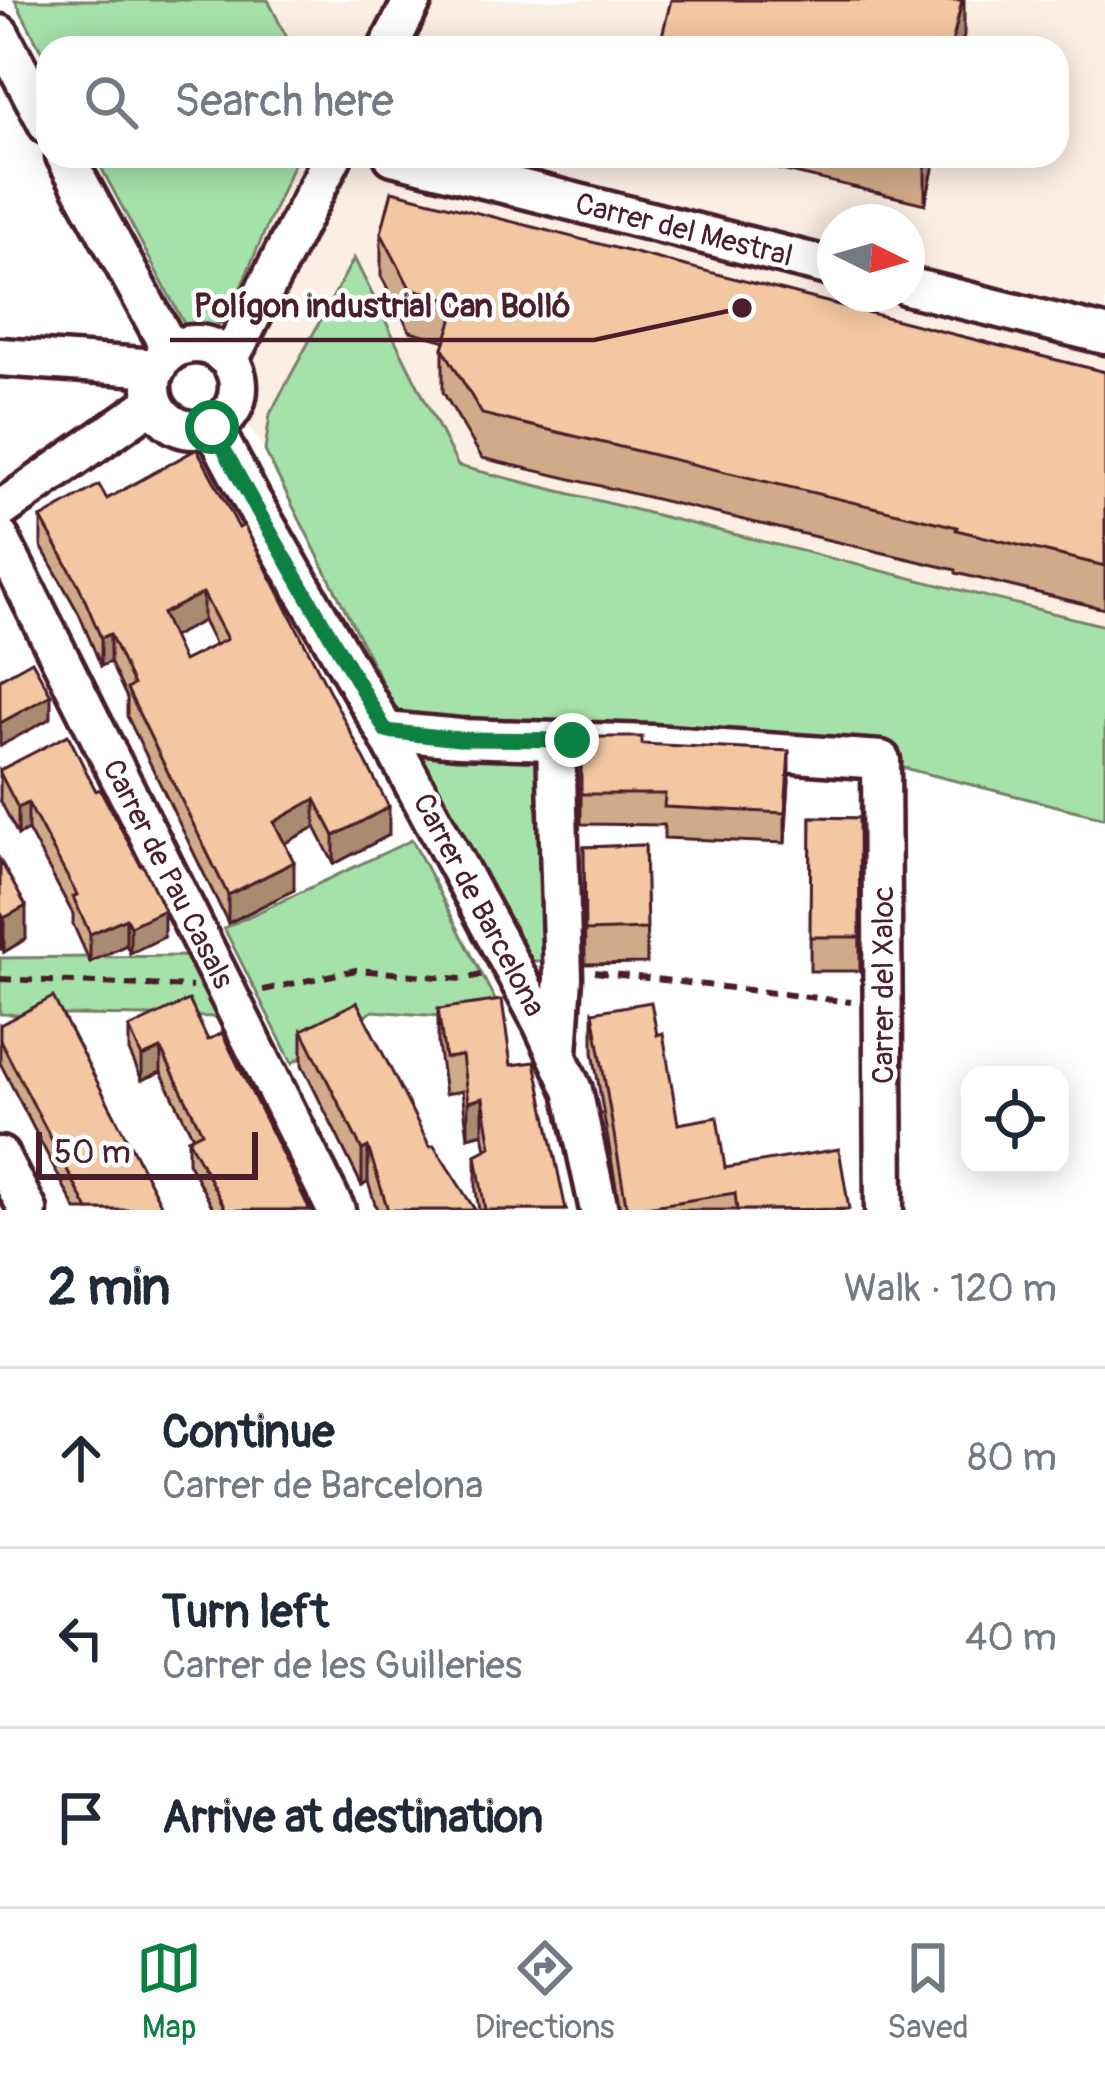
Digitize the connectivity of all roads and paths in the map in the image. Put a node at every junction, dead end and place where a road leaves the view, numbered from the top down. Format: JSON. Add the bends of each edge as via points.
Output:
{"nodes":[{"id":1,"x":413,"y":0,"type":"edge"},
{"id":2,"x":0,"y":34,"type":"edge"},
{"id":3,"x":394,"y":36,"type":"edge"},
{"id":4,"x":36,"y":102,"type":"edge"},
{"id":5,"x":69,"y":168,"type":"edge"},
{"id":6,"x":327,"y":168,"type":"edge"},
{"id":7,"x":440,"y":168,"type":"edge"},
{"id":8,"x":817,"y":263,"type":"edge"},
{"id":9,"x":925,"y":290,"type":"edge"},
{"id":10,"x":1105,"y":335,"type":"edge"},
{"id":11,"x":223,"y":355,"type":"junction"},
{"id":12,"x":0,"y":357,"type":"edge"},
{"id":13,"x":161,"y":374,"type":"junction"},
{"id":14,"x":212,"y":427,"type":"junction"},
{"id":15,"x":0,"y":510,"type":"edge"},
{"id":16,"x":0,"y":538,"type":"edge"},
{"id":17,"x":386,"y":731,"type":"junction"},
{"id":18,"x":556,"y":742,"type":"junction"},
{"id":19,"x":562,"y":968,"type":"junction"},
{"id":20,"x":514,"y":969,"type":"junction"},
{"id":21,"x":0,"y":979,"type":"edge"},
{"id":22,"x":230,"y":997,"type":"junction"},
{"id":23,"x":884,"y":1006,"type":"junction"},
{"id":24,"x":557,"y":1057,"type":"junction"},
{"id":25,"x":336,"y":1210,"type":"edge"},
{"id":26,"x":599,"y":1210,"type":"edge"},
{"id":27,"x":884,"y":1210,"type":"edge"}],
"edges":[{"from":1,"to":3,"type":"street"},
{"from":2,"to":4,"type":"street"},
{"from":5,"to":13,"type":"street"},
{"from":6,"to":11,"type":"street","via":[[237,345]]},
{"from":7,"to":8,"type":"street","name":"Carrer del Mestral"},
{"from":9,"to":10,"type":"street"},
{"from":11,"to":13,"type":"street","via":[[192,344]]},
{"from":11,"to":14,"type":"street","via":[[234,370],[236,398]]},
{"from":12,"to":13,"type":"street"},
{"from":13,"to":14,"type":"street","via":[[162,415],[182,428]]},
{"from":13,"to":15,"type":"street"},
{"from":14,"to":17,"type":"street","name":"Carrer de Barcelona"},
{"from":16,"to":22,"type":"street","name":"Carrer de Pau Casals"},
{"from":17,"to":18,"type":"street"},
{"from":17,"to":20,"type":"street","name":"Carrer de Barcelona"},
{"from":18,"to":19,"type":"street"},
{"from":18,"to":23,"type":"street","name":"Carrer del Xaloc","via":[[880,760]]},
{"from":19,"to":23,"type":"path"},
{"from":19,"to":24,"type":"street"},
{"from":20,"to":22,"type":"path","via":[[463,979],[356,970]]},
{"from":20,"to":24,"type":"street","name":"Carrer de Barcelona"},
{"from":21,"to":22,"type":"path","via":[[206,988]]},
{"from":22,"to":25,"type":"street","name":"Carrer de Pau Casals"},
{"from":23,"to":27,"type":"street","name":"Carrer del Xaloc"},
{"from":24,"to":26,"type":"street","name":"Carrer de Barcelona","via":[[573,1090]]}]}
